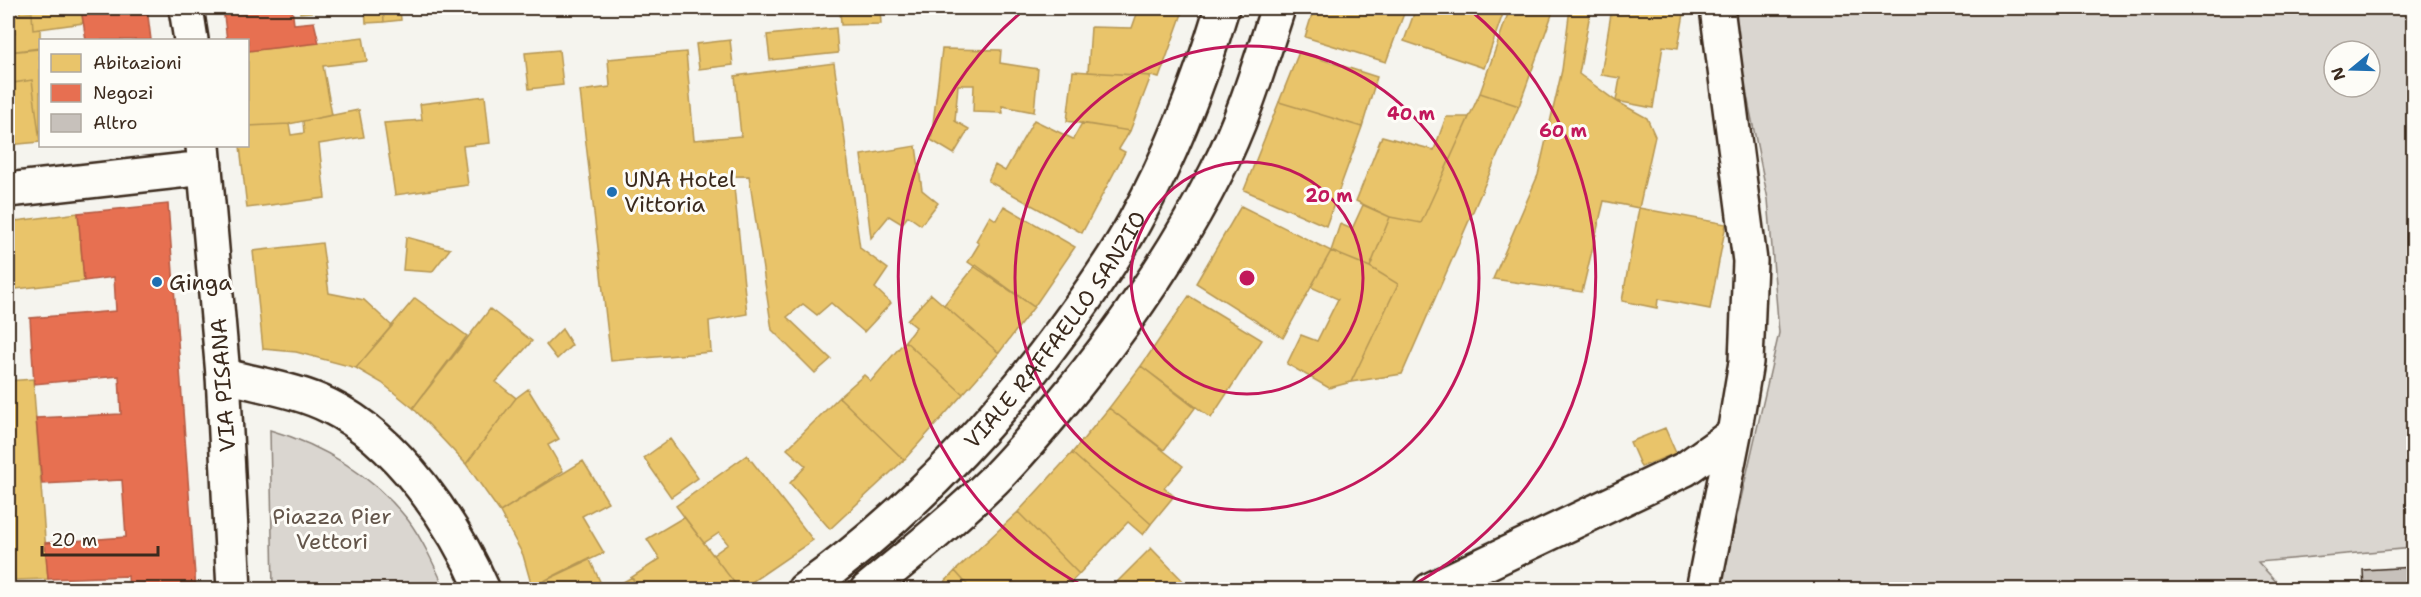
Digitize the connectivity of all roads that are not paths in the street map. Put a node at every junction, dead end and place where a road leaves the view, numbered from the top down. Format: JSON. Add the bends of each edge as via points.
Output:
{"nodes":[{"id":1,"x":186,"y":8,"type":"edge"},
{"id":2,"x":1222,"y":8,"type":"edge"},
{"id":3,"x":1278,"y":8,"type":"edge"},
{"id":4,"x":1717,"y":8,"type":"edge"},
{"id":5,"x":191,"y":39,"type":"edge"},
{"id":6,"x":204,"y":157,"type":"edge"},
{"id":7,"x":8,"y":190,"type":"edge"},
{"id":8,"x":223,"y":375,"type":"junction"},
{"id":9,"x":1734,"y":434,"type":"junction"},
{"id":10,"x":234,"y":590,"type":"edge"},
{"id":11,"x":483,"y":590,"type":"edge"},
{"id":12,"x":804,"y":590,"type":"edge"},
{"id":13,"x":867,"y":590,"type":"edge"},
{"id":14,"x":1430,"y":590,"type":"edge"},
{"id":15,"x":1703,"y":590,"type":"edge"}],
"edges":[{"from":1,"to":5,"type":"main road"},
{"from":2,"to":12,"type":"main road","name":"VIALE RAFFAELLO SANZIO","via":[[1206,61],[1172,146],[1135,222],[1094,287],[1040,362],[955,461],[897,516]]},
{"from":3,"to":13,"type":"main road","name":"VIALE RAFFAELLO SANZIO","via":[[1252,87],[1217,171],[1149,289],[1079,382],[995,479]]},
{"from":4,"to":9,"type":"main road","via":[[1750,261],[1746,362]]},
{"from":6,"to":7,"type":"main road"},
{"from":6,"to":8,"type":"main road","name":"VIA PISANA"},
{"from":8,"to":10,"type":"main road","name":"VIA PISANA"},
{"from":8,"to":11,"type":"main road","via":[[329,406],[365,430],[408,471],[443,513]]},
{"from":9,"to":14,"type":"main road","via":[[1685,468]]},
{"from":9,"to":15,"type":"main road"}]}
